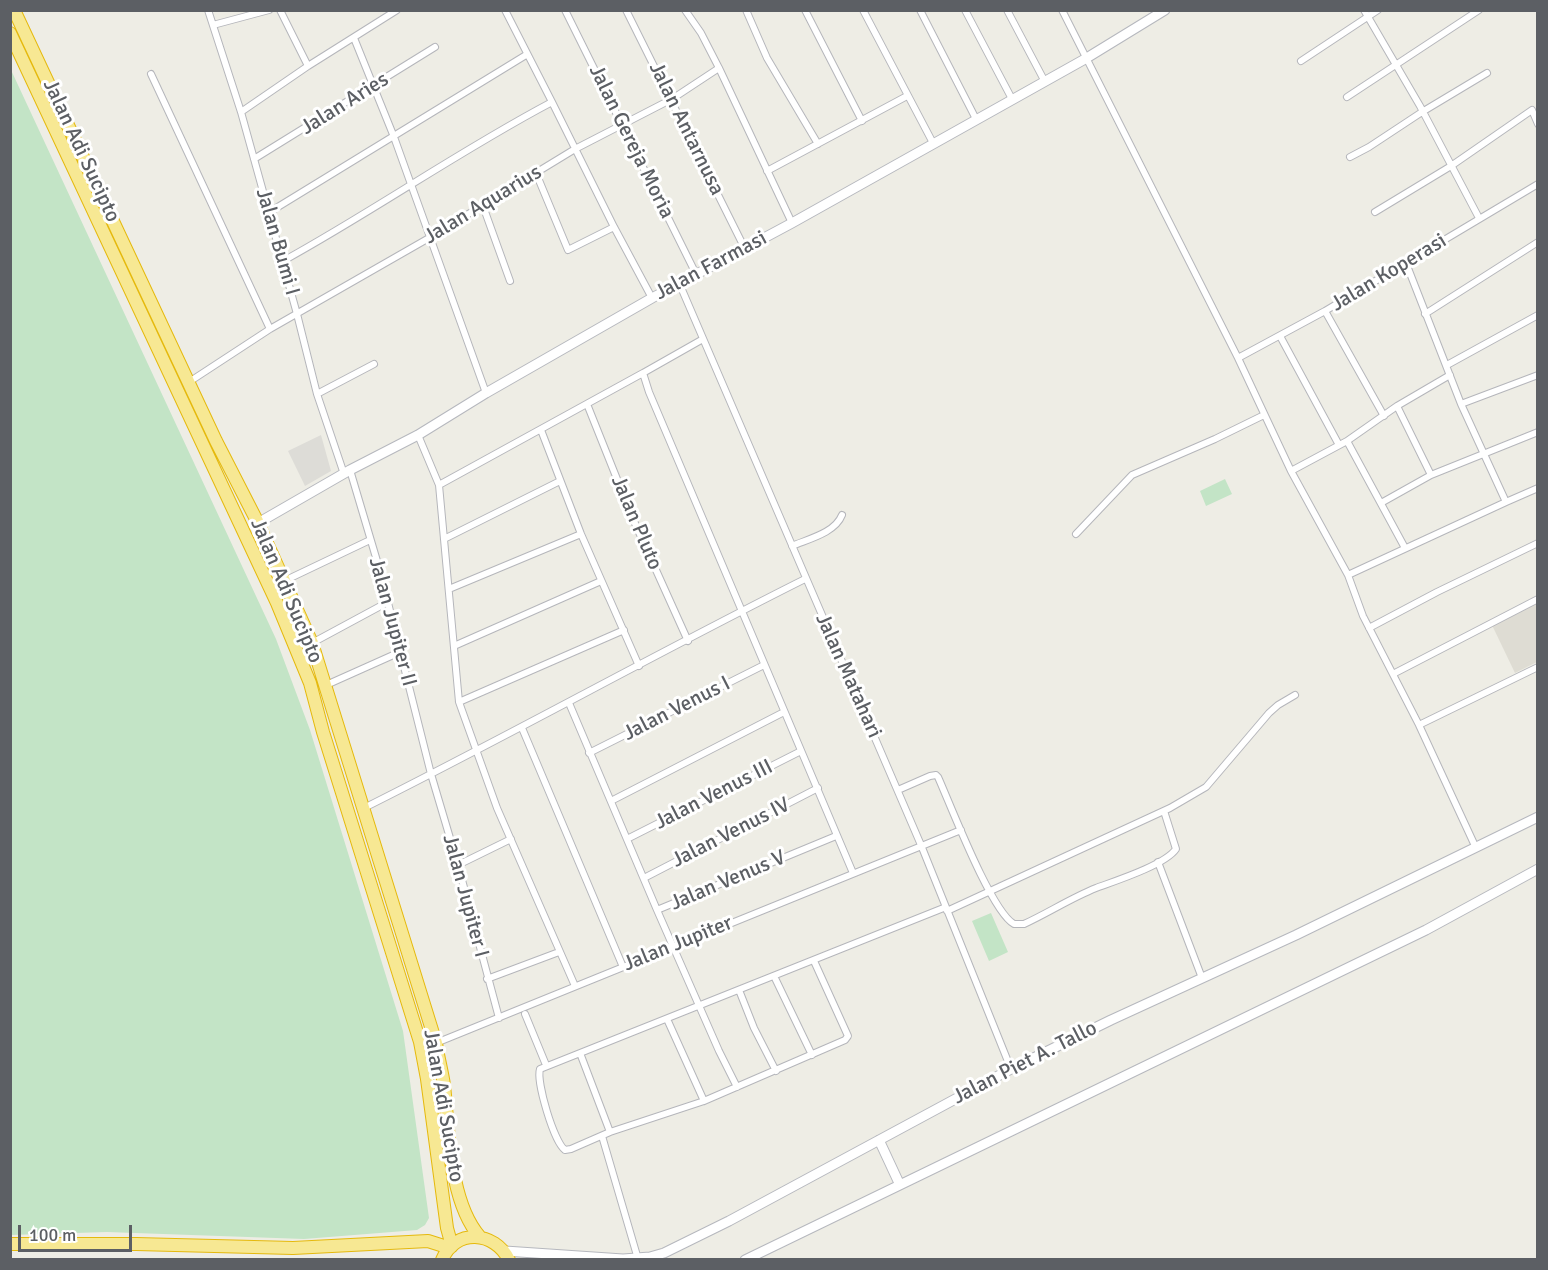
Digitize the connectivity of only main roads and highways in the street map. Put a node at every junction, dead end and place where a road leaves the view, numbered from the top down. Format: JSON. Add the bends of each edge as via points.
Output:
{"nodes":[{"id":1,"x":14,"y":10,"type":"edge"},
{"id":2,"x":1165,"y":10,"type":"edge"},
{"id":3,"x":10,"y":33,"type":"edge"},
{"id":4,"x":97,"y":202,"type":"junction"},
{"id":5,"x":258,"y":523,"type":"junction"},
{"id":6,"x":350,"y":765,"type":"junction"},
{"id":7,"x":337,"y":771,"type":"junction"},
{"id":8,"x":1538,"y":817,"type":"edge"},
{"id":9,"x":1538,"y":869,"type":"edge"},
{"id":10,"x":879,"y":1140,"type":"junction"},
{"id":11,"x":899,"y":1184,"type":"junction"},
{"id":12,"x":480,"y":1237,"type":"junction"},
{"id":13,"x":10,"y":1244,"type":"edge"},
{"id":14,"x":451,"y":1247,"type":"junction"},
{"id":15,"x":507,"y":1255,"type":"edge"},
{"id":16,"x":638,"y":1259,"type":"edge"},
{"id":17,"x":442,"y":1260,"type":"edge"},
{"id":18,"x":745,"y":1260,"type":"edge"}],
"edges":[{"from":1,"to":4,"type":"highway","name":"Jalan Adi Sucipto","via":[[52,88]]},
{"from":2,"to":5,"type":"main road","name":"Jalan Farmasi","via":[[1085,59],[652,298]]},
{"from":3,"to":4,"type":"highway","name":"Jalan Adi Sucipto"},
{"from":4,"to":5,"type":"highway","name":"Jalan Adi Sucipto"},
{"from":4,"to":7,"type":"highway","name":"Jalan Adi Sucipto","via":[[294,643]]},
{"from":5,"to":6,"type":"highway","name":"Jalan Adi Sucipto","via":[[312,643]]},
{"from":6,"to":7,"type":"highway"},
{"from":6,"to":12,"type":"highway","name":"Jalan Adi Sucipto","via":[[436,1043],[456,1185],[464,1214]]},
{"from":7,"to":14,"type":"highway","name":"Jalan Adi Sucipto","via":[[420,1042]]},
{"from":8,"to":10,"type":"main road","name":"Jalan Piet A. Tallo","via":[[1011,1069]]},
{"from":9,"to":11,"type":"main road","via":[[1426,930]]},
{"from":10,"to":11,"type":"main road"},
{"from":10,"to":16,"type":"main road","name":"Jalan Piet A. Tallo","via":[[687,1243]]},
{"from":11,"to":18,"type":"main road"},
{"from":12,"to":14,"type":"highway","via":[[460,1240]]},
{"from":12,"to":15,"type":"highway","via":[[498,1244]]},
{"from":13,"to":14,"type":"highway","via":[[293,1248],[428,1241]]},
{"from":14,"to":17,"type":"highway"},
{"from":15,"to":16,"type":"main road","name":"Jalan Piet A. Tallo"}]}
